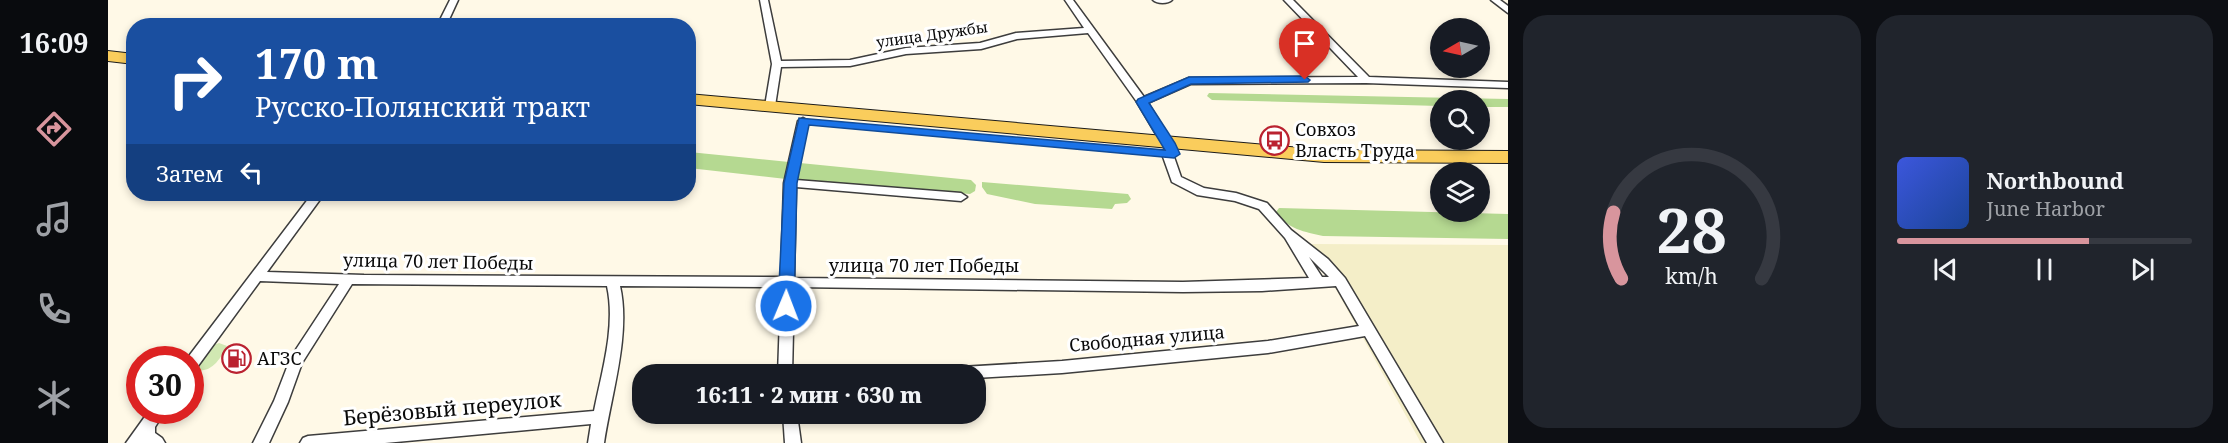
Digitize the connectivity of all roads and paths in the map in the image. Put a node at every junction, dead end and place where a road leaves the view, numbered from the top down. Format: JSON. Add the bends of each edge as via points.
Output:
{"nodes":[{"id":1,"x":454,"y":0,"type":"edge"},
{"id":2,"x":764,"y":0,"type":"edge"},
{"id":3,"x":1069,"y":0,"type":"edge"},
{"id":4,"x":1157,"y":0,"type":"edge"},
{"id":5,"x":1168,"y":0,"type":"edge"},
{"id":6,"x":1288,"y":0,"type":"edge"},
{"id":7,"x":1495,"y":0,"type":"edge"},
{"id":8,"x":1508,"y":10,"type":"edge"},
{"id":9,"x":445,"y":18,"type":"edge"},
{"id":10,"x":1090,"y":30,"type":"junction"},
{"id":11,"x":108,"y":47,"type":"edge"},
{"id":12,"x":126,"y":48,"type":"edge"},
{"id":13,"x":108,"y":56,"type":"edge"},
{"id":14,"x":126,"y":58,"type":"edge"},
{"id":15,"x":777,"y":64,"type":"junction"},
{"id":16,"x":1366,"y":80,"type":"junction"},
{"id":17,"x":1508,"y":85,"type":"edge"},
{"id":18,"x":696,"y":100,"type":"edge"},
{"id":19,"x":1142,"y":102,"type":"junction"},
{"id":20,"x":770,"y":105,"type":"junction"},
{"id":21,"x":696,"y":112,"type":"edge"},
{"id":22,"x":804,"y":121,"type":"junction"},
{"id":23,"x":1170,"y":150,"type":"junction"},
{"id":24,"x":1508,"y":157,"type":"edge"},
{"id":25,"x":1508,"y":169,"type":"edge"},
{"id":26,"x":790,"y":183,"type":"junction"},
{"id":27,"x":961,"y":197,"type":"dead end"},
{"id":28,"x":313,"y":201,"type":"edge"},
{"id":29,"x":1287,"y":233,"type":"junction"},
{"id":30,"x":256,"y":276,"type":"junction"},
{"id":31,"x":349,"y":279,"type":"junction"},
{"id":32,"x":1341,"y":281,"type":"junction"},
{"id":33,"x":613,"y":282,"type":"junction"},
{"id":34,"x":786,"y":283,"type":"junction"},
{"id":35,"x":1319,"y":283,"type":"junction"},
{"id":36,"x":1369,"y":330,"type":"junction"},
{"id":37,"x":204,"y":347,"type":"edge"},
{"id":38,"x":787,"y":364,"type":"edge"},
{"id":39,"x":986,"y":372,"type":"edge"},
{"id":40,"x":599,"y":417,"type":"junction"},
{"id":41,"x":791,"y":424,"type":"edge"},
{"id":42,"x":147,"y":425,"type":"joint"},
{"id":43,"x":134,"y":443,"type":"edge"},
{"id":44,"x":157,"y":443,"type":"edge"},
{"id":45,"x":261,"y":443,"type":"edge"},
{"id":46,"x":308,"y":443,"type":"edge"},
{"id":47,"x":596,"y":443,"type":"edge"},
{"id":48,"x":793,"y":443,"type":"edge"},
{"id":49,"x":1435,"y":443,"type":"edge"}],
"edges":[{"from":1,"to":9,"type":"street"},
{"from":2,"to":15,"type":"street"},
{"from":3,"to":10,"type":"street"},
{"from":4,"to":5,"type":"street"},
{"from":6,"to":16,"type":"street"},
{"from":7,"to":8,"type":"street"},
{"from":10,"to":15,"type":"street","name":"улица Дружбы","via":[[1016,36],[981,46],[906,51],[850,63]]},
{"from":10,"to":19,"type":"street"},
{"from":11,"to":12,"type":"main road"},
{"from":13,"to":14,"type":"main road"},
{"from":15,"to":20,"type":"street"},
{"from":16,"to":17,"type":"street"},
{"from":16,"to":19,"type":"street","via":[[1189,81]]},
{"from":18,"to":20,"type":"main road"},
{"from":19,"to":23,"type":"street"},
{"from":20,"to":23,"type":"main road"},
{"from":21,"to":22,"type":"main road"},
{"from":22,"to":23,"type":"main road"},
{"from":22,"to":26,"type":"street"},
{"from":23,"to":24,"type":"main road"},
{"from":23,"to":25,"type":"main road","via":[[1365,167]]},
{"from":23,"to":29,"type":"street","via":[[1176,179],[1201,192],[1257,203]]},
{"from":26,"to":27,"type":"street"},
{"from":26,"to":34,"type":"street"},
{"from":28,"to":30,"type":"street"},
{"from":29,"to":32,"type":"street"},
{"from":29,"to":35,"type":"street"},
{"from":30,"to":31,"type":"street","name":"улица 70 лет Победы"},
{"from":30,"to":37,"type":"street"},
{"from":31,"to":33,"type":"street","name":"улица 70 лет Победы"},
{"from":31,"to":45,"type":"street","via":[[296,361]]},
{"from":32,"to":35,"type":"street","name":"улица 70 лет Победы"},
{"from":32,"to":36,"type":"street"},
{"from":33,"to":34,"type":"street","name":"улица 70 лет Победы"},
{"from":33,"to":40,"type":"street","via":[[617,309],[613,348]]},
{"from":34,"to":35,"type":"street","name":"улица 70 лет Победы","via":[[1216,289]]},
{"from":34,"to":38,"type":"street"},
{"from":36,"to":39,"type":"street","name":"Свободная улица","via":[[1268,347]]},
{"from":36,"to":49,"type":"street"},
{"from":40,"to":46,"type":"street","name":"Берёзовый переулок"},
{"from":40,"to":47,"type":"street"},
{"from":41,"to":48,"type":"street"},
{"from":42,"to":43,"type":"street"},
{"from":42,"to":44,"type":"street","via":[[148,437]]}]}
